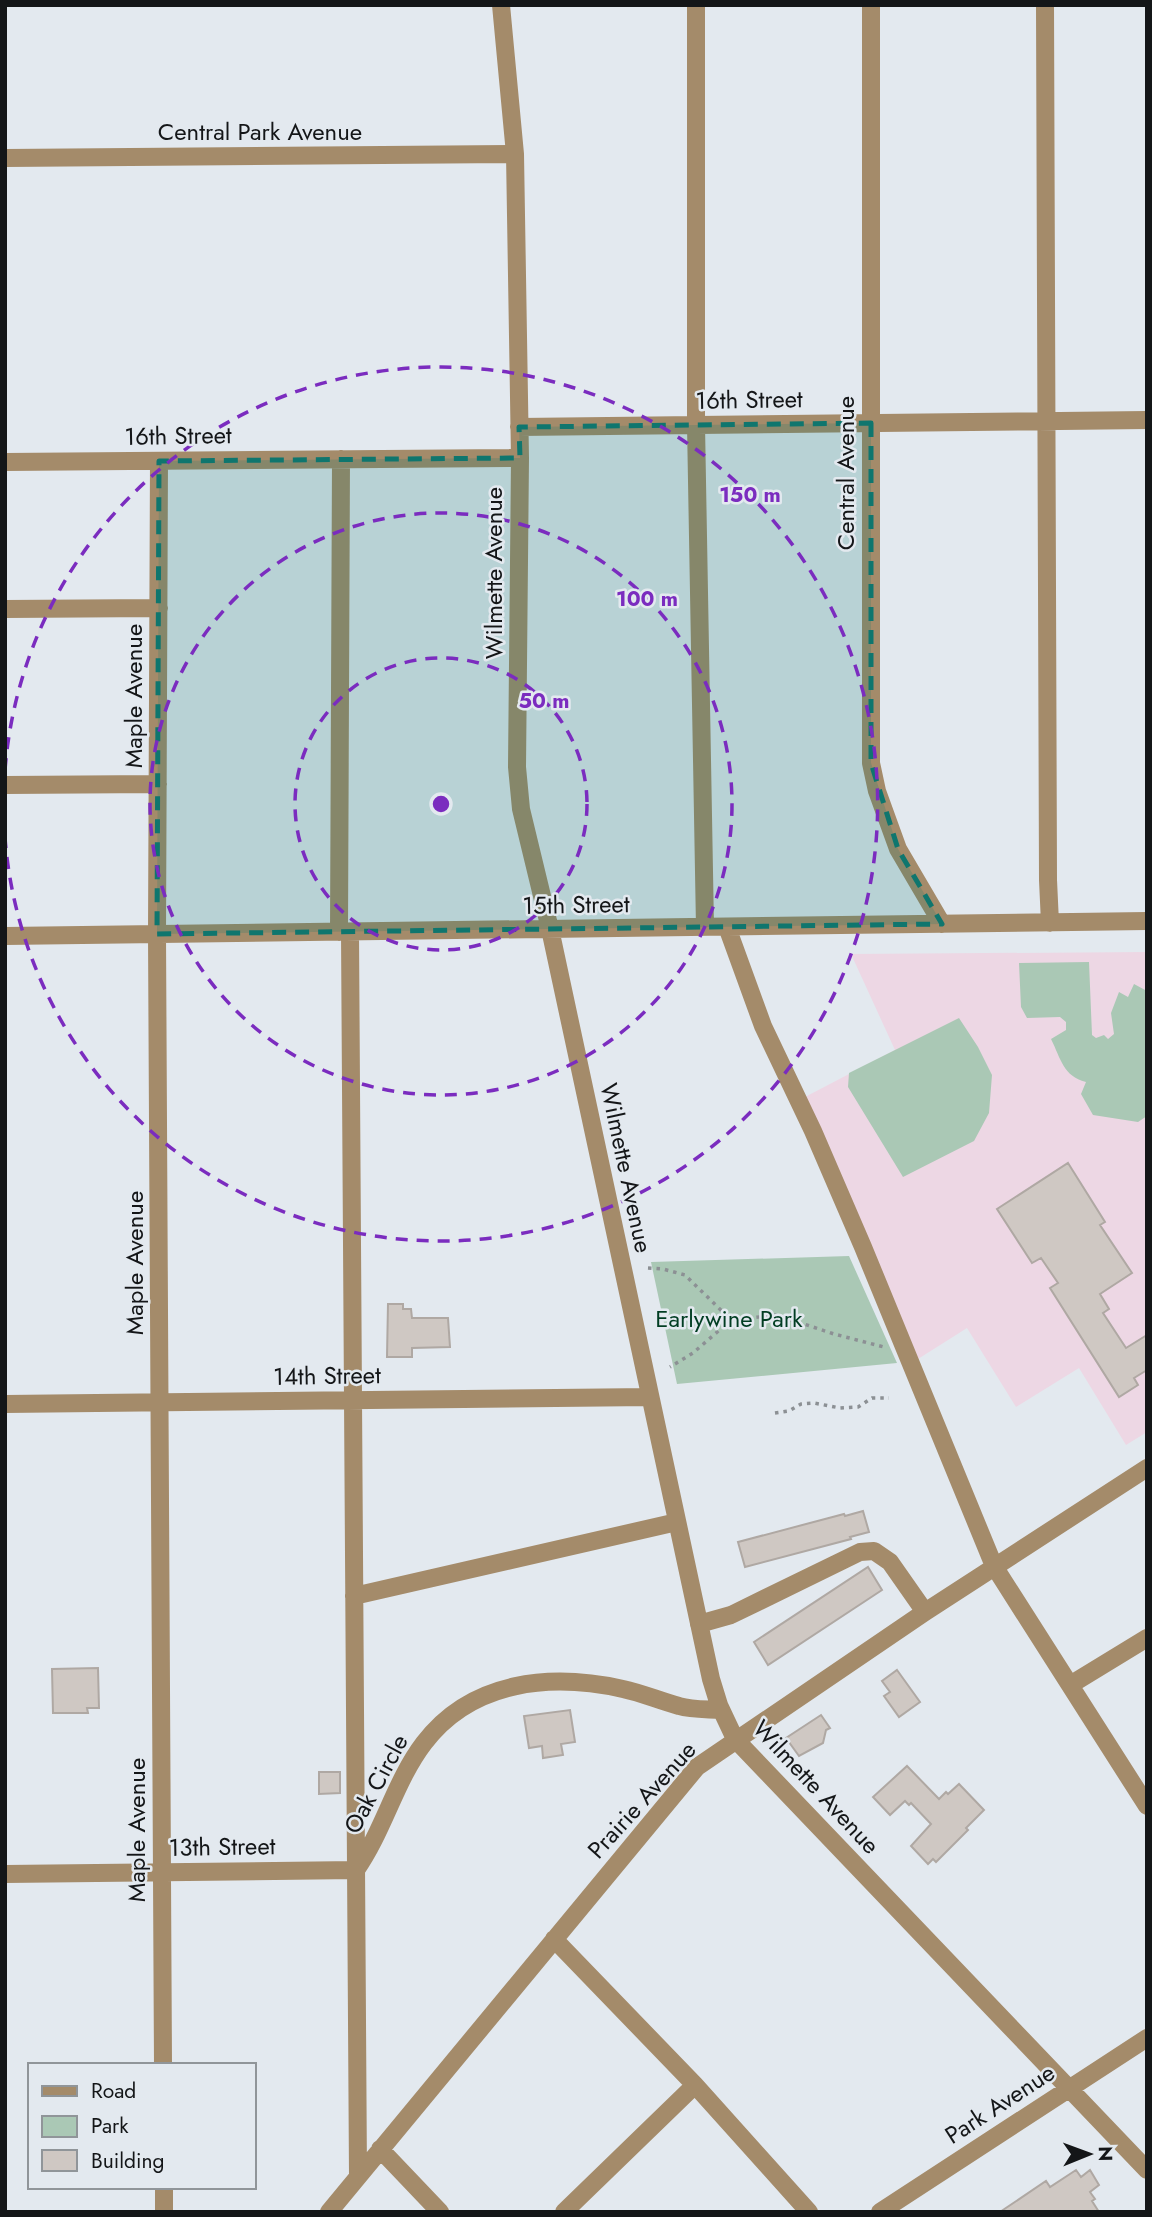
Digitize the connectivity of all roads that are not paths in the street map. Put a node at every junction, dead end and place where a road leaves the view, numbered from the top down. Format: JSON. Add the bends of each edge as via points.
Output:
{"nodes":[{"id":1,"x":501,"y":5,"type":"edge"},
{"id":2,"x":696,"y":5,"type":"edge"},
{"id":3,"x":871,"y":5,"type":"edge"},
{"id":4,"x":1045,"y":5,"type":"edge"},
{"id":5,"x":516,"y":154,"type":"junction"},
{"id":6,"x":5,"y":158,"type":"edge"},
{"id":7,"x":1147,"y":420,"type":"edge"},
{"id":8,"x":1047,"y":421,"type":"junction"},
{"id":9,"x":871,"y":423,"type":"junction"},
{"id":10,"x":696,"y":425,"type":"junction"},
{"id":11,"x":519,"y":427,"type":"junction"},
{"id":12,"x":520,"y":458,"type":"junction"},
{"id":13,"x":341,"y":459,"type":"junction"},
{"id":14,"x":159,"y":461,"type":"junction"},
{"id":15,"x":5,"y":462,"type":"edge"},
{"id":16,"x":159,"y":608,"type":"junction"},
{"id":17,"x":5,"y":609,"type":"edge"},
{"id":18,"x":158,"y":784,"type":"junction"},
{"id":19,"x":5,"y":785,"type":"edge"},
{"id":20,"x":1147,"y":921,"type":"edge"},
{"id":21,"x":1050,"y":923,"type":"junction"},
{"id":22,"x":942,"y":924,"type":"junction"},
{"id":23,"x":727,"y":927,"type":"junction"},
{"id":24,"x":705,"y":928,"type":"junction"},
{"id":25,"x":550,"y":929,"type":"junction"},
{"id":26,"x":344,"y":932,"type":"junction"},
{"id":27,"x":157,"y":934,"type":"junction"},
{"id":28,"x":5,"y":936,"type":"edge"},
{"id":29,"x":650,"y":1397,"type":"junction"},
{"id":30,"x":353,"y":1401,"type":"junction"},
{"id":31,"x":160,"y":1403,"type":"junction"},
{"id":32,"x":5,"y":1404,"type":"edge"},
{"id":33,"x":1147,"y":1468,"type":"edge"},
{"id":34,"x":677,"y":1522,"type":"junction"},
{"id":35,"x":994,"y":1566,"type":"junction"},
{"id":36,"x":354,"y":1596,"type":"junction"},
{"id":37,"x":925,"y":1612,"type":"junction"},
{"id":38,"x":699,"y":1624,"type":"junction"},
{"id":39,"x":1147,"y":1638,"type":"edge"},
{"id":40,"x":1070,"y":1685,"type":"junction"},
{"id":41,"x":721,"y":1710,"type":"junction"},
{"id":42,"x":735,"y":1739,"type":"junction"},
{"id":43,"x":1141,"y":1783,"type":"edge"},
{"id":44,"x":1147,"y":1807,"type":"edge"},
{"id":45,"x":356,"y":1870,"type":"junction"},
{"id":46,"x":161,"y":1872,"type":"junction"},
{"id":47,"x":5,"y":1874,"type":"edge"},
{"id":48,"x":554,"y":1939,"type":"junction"},
{"id":49,"x":1147,"y":2038,"type":"edge"},
{"id":50,"x":163,"y":2063,"type":"edge"},
{"id":51,"x":695,"y":2085,"type":"junction"},
{"id":52,"x":1069,"y":2088,"type":"junction"},
{"id":53,"x":380,"y":2149,"type":"junction"},
{"id":54,"x":1147,"y":2170,"type":"edge"},
{"id":55,"x":358,"y":2176,"type":"junction"},
{"id":56,"x":164,"y":2189,"type":"edge"},
{"id":57,"x":164,"y":2212,"type":"edge"},
{"id":58,"x":328,"y":2212,"type":"edge"},
{"id":59,"x":440,"y":2212,"type":"edge"},
{"id":60,"x":564,"y":2212,"type":"edge"},
{"id":61,"x":809,"y":2212,"type":"edge"},
{"id":62,"x":880,"y":2212,"type":"edge"}],
"edges":[{"from":1,"to":5,"type":"street","name":"Wilmette Avenue"},
{"from":2,"to":10,"type":"street"},
{"from":3,"to":9,"type":"street","name":"Central Avenue"},
{"from":4,"to":8,"type":"street"},
{"from":5,"to":6,"type":"street","name":"Central Park Avenue"},
{"from":5,"to":11,"type":"street","name":"Wilmette Avenue"},
{"from":7,"to":8,"type":"street","name":"16th Street"},
{"from":8,"to":9,"type":"street","name":"16th Street"},
{"from":8,"to":21,"type":"street"},
{"from":9,"to":10,"type":"street","name":"16th Street"},
{"from":9,"to":22,"type":"street","name":"Central Avenue","via":[[871,763],[898,849]]},
{"from":10,"to":11,"type":"street","name":"16th Street"},
{"from":10,"to":24,"type":"street"},
{"from":11,"to":12,"type":"street","name":"Wilmette Avenue"},
{"from":12,"to":13,"type":"street","name":"16th Street"},
{"from":12,"to":25,"type":"street","name":"Wilmette Avenue","via":[[517,767],[521,809]]},
{"from":13,"to":14,"type":"street","name":"16th Street"},
{"from":13,"to":26,"type":"street"},
{"from":14,"to":15,"type":"street","name":"16th Street"},
{"from":14,"to":16,"type":"street","name":"Maple Avenue"},
{"from":16,"to":17,"type":"street"},
{"from":16,"to":18,"type":"street","name":"Maple Avenue"},
{"from":18,"to":19,"type":"street"},
{"from":18,"to":27,"type":"street","name":"Maple Avenue"},
{"from":20,"to":21,"type":"street","name":"15th Street"},
{"from":21,"to":22,"type":"street","name":"15th Street"},
{"from":22,"to":23,"type":"street","name":"15th Street"},
{"from":23,"to":24,"type":"street","name":"15th Street"},
{"from":23,"to":35,"type":"street","via":[[763,1026],[813,1131]]},
{"from":24,"to":25,"type":"street","name":"15th Street"},
{"from":25,"to":26,"type":"street","name":"15th Street"},
{"from":25,"to":29,"type":"street","name":"Wilmette Avenue"},
{"from":26,"to":27,"type":"street","name":"15th Street"},
{"from":26,"to":30,"type":"street"},
{"from":27,"to":28,"type":"street","name":"15th Street"},
{"from":27,"to":31,"type":"street","name":"Maple Avenue"},
{"from":29,"to":30,"type":"street","name":"14th Street"},
{"from":29,"to":34,"type":"street","name":"Wilmette Avenue"},
{"from":30,"to":31,"type":"street","name":"14th Street"},
{"from":30,"to":36,"type":"street"},
{"from":31,"to":32,"type":"street","name":"14th Street"},
{"from":31,"to":46,"type":"street","name":"Maple Avenue"},
{"from":33,"to":35,"type":"street","name":"Prairie Avenue"},
{"from":34,"to":36,"type":"street"},
{"from":34,"to":38,"type":"street","name":"Wilmette Avenue"},
{"from":35,"to":37,"type":"street","name":"Prairie Avenue"},
{"from":35,"to":40,"type":"street"},
{"from":36,"to":45,"type":"street"},
{"from":37,"to":38,"type":"street","via":[[890,1562],[874,1551],[860,1552],[731,1615]]},
{"from":37,"to":42,"type":"street","name":"Prairie Avenue"},
{"from":38,"to":41,"type":"street","name":"Wilmette Avenue"},
{"from":39,"to":40,"type":"street"},
{"from":40,"to":43,"type":"street"},
{"from":41,"to":42,"type":"street","name":"Wilmette Avenue"},
{"from":41,"to":45,"type":"street","name":"Oak Circle","via":[[681,1707],[626,1689],[561,1680],[508,1687],[483,1696],[458,1709],[423,1744]]},
{"from":42,"to":48,"type":"street","name":"Prairie Avenue","via":[[697,1767]]},
{"from":42,"to":52,"type":"street","name":"Wilmette Avenue"},
{"from":43,"to":44,"type":"street"},
{"from":45,"to":46,"type":"street","name":"13th Street"},
{"from":45,"to":55,"type":"street"},
{"from":46,"to":47,"type":"street","name":"13th Street"},
{"from":46,"to":50,"type":"street","name":"Maple Avenue"},
{"from":48,"to":51,"type":"street"},
{"from":48,"to":53,"type":"street","name":"Prairie Avenue"},
{"from":49,"to":52,"type":"street","name":"Park Avenue"},
{"from":51,"to":60,"type":"street"},
{"from":51,"to":61,"type":"street"},
{"from":52,"to":54,"type":"street","name":"Wilmette Avenue"},
{"from":52,"to":62,"type":"street","name":"Park Avenue"},
{"from":53,"to":55,"type":"street","name":"Prairie Avenue"},
{"from":53,"to":59,"type":"street"},
{"from":55,"to":58,"type":"street","name":"Prairie Avenue"},
{"from":56,"to":57,"type":"street"}]}
